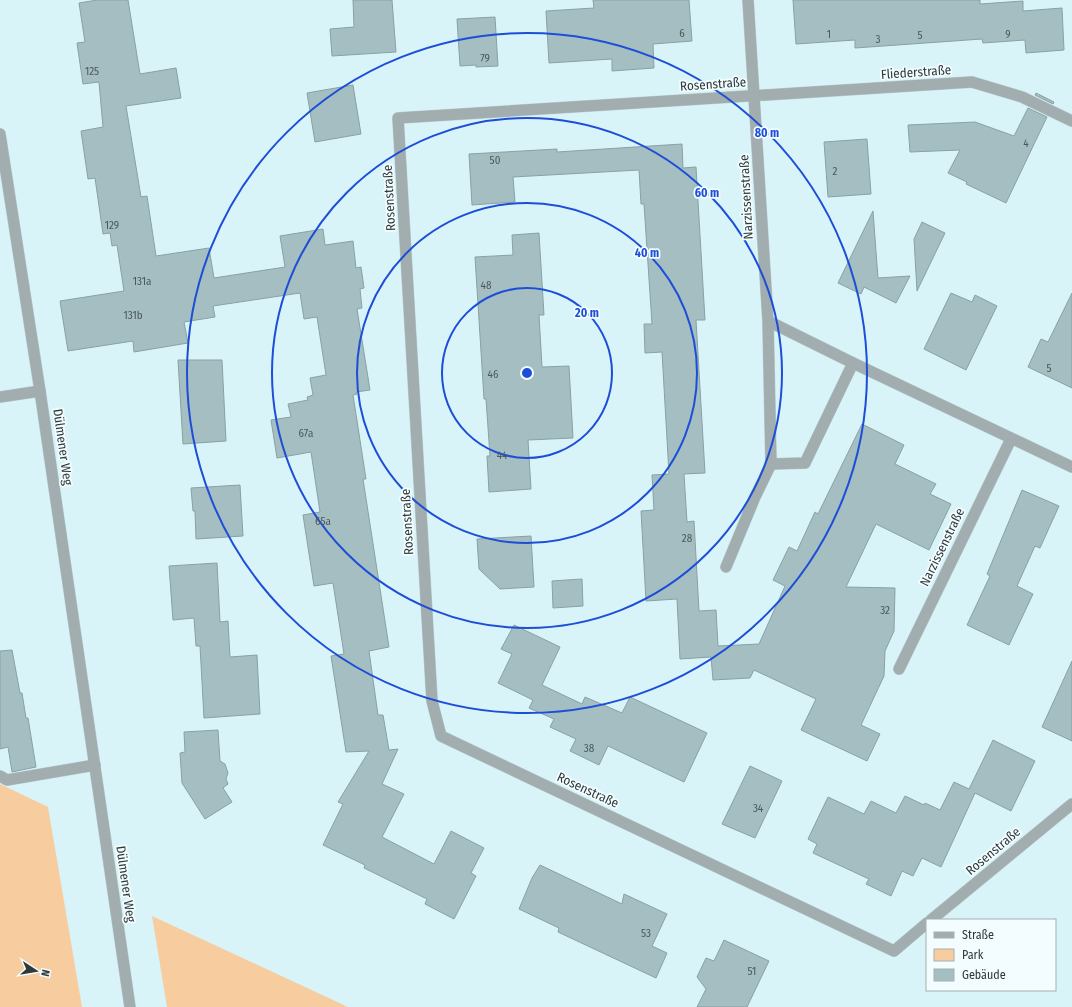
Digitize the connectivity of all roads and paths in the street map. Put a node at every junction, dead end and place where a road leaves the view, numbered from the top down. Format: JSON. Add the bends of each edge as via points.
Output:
{"nodes":[{"id":1,"x":748,"y":0,"type":"edge"},
{"id":2,"x":755,"y":96,"type":"junction"},
{"id":3,"x":1072,"y":121,"type":"edge"},
{"id":4,"x":0,"y":134,"type":"edge"},
{"id":5,"x":768,"y":321,"type":"junction"},
{"id":6,"x":853,"y":363,"type":"junction"},
{"id":7,"x":40,"y":391,"type":"junction"},
{"id":8,"x":0,"y":397,"type":"edge"},
{"id":9,"x":1011,"y":439,"type":"junction"},
{"id":10,"x":771,"y":464,"type":"junction"},
{"id":11,"x":1072,"y":467,"type":"edge"},
{"id":12,"x":726,"y":567,"type":"dead end"},
{"id":13,"x":899,"y":668,"type":"dead end"},
{"id":14,"x":95,"y":765,"type":"junction"},
{"id":15,"x":0,"y":776,"type":"edge"},
{"id":16,"x":1072,"y":804,"type":"edge"},
{"id":17,"x":932,"y":919,"type":"edge"},
{"id":18,"x":926,"y":924,"type":"edge"},
{"id":19,"x":130,"y":1007,"type":"edge"}],
"edges":[{"from":1,"to":2,"type":"street","name":"Narzissenstraße"},
{"from":2,"to":3,"type":"street","name":"Fliederstraße","via":[[972,82],[1022,97]]},
{"from":2,"to":5,"type":"street","name":"Narzissenstraße"},
{"from":2,"to":18,"type":"street","name":"Rosenstraße","via":[[398,118],[432,701],[441,736],[894,950]]},
{"from":4,"to":7,"type":"street","name":"Dülmener Weg"},
{"from":5,"to":6,"type":"street"},
{"from":5,"to":10,"type":"street","name":"Narzissenstraße"},
{"from":6,"to":9,"type":"street"},
{"from":6,"to":10,"type":"street","via":[[805,463]]},
{"from":7,"to":8,"type":"street"},
{"from":7,"to":14,"type":"street","name":"Dülmener Weg"},
{"from":9,"to":11,"type":"street"},
{"from":9,"to":13,"type":"street","name":"Narzissenstraße"},
{"from":10,"to":12,"type":"street","name":"Narzissenstraße"},
{"from":14,"to":15,"type":"street","via":[[7,780]]},
{"from":14,"to":19,"type":"street","name":"Dülmener Weg"},
{"from":16,"to":17,"type":"street","name":"Rosenstraße"}]}
